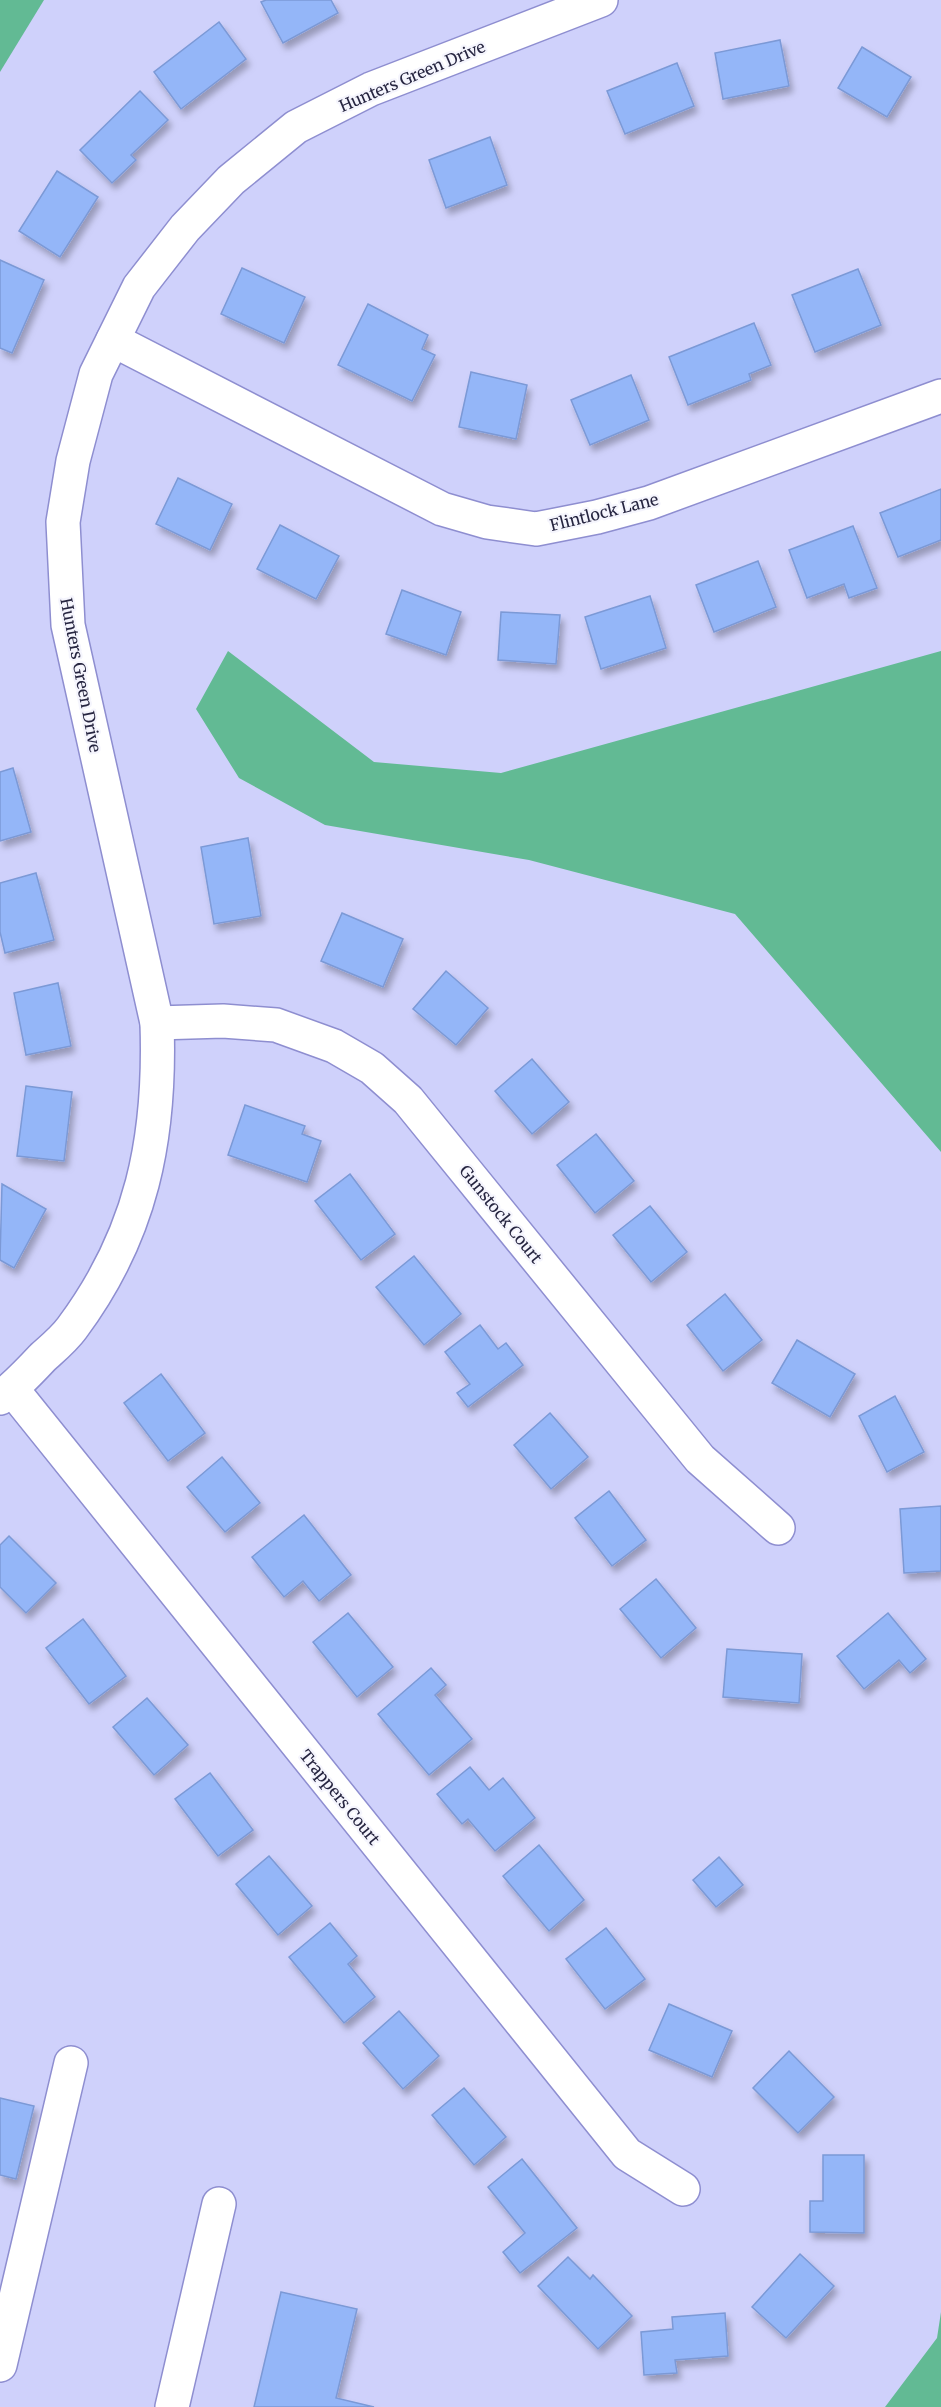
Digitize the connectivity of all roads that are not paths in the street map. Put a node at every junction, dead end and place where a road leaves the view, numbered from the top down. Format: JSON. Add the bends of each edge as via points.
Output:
{"nodes":[{"id":1,"x":601,"y":0,"type":"edge"},
{"id":2,"x":113,"y":339,"type":"junction"},
{"id":3,"x":941,"y":396,"type":"edge"},
{"id":4,"x":157,"y":1023,"type":"junction"},
{"id":5,"x":6,"y":1393,"type":"edge"},
{"id":6,"x":778,"y":1528,"type":"dead end"},
{"id":7,"x":71,"y":2064,"type":"dead end"},
{"id":8,"x":683,"y":2189,"type":"dead end"},
{"id":9,"x":219,"y":2204,"type":"dead end"},
{"id":10,"x":0,"y":2365,"type":"edge"},
{"id":11,"x":172,"y":2407,"type":"edge"}],
"edges":[{"from":1,"to":2,"type":"street","name":"Hunters Green Drive","via":[[371,89],[296,127],[231,180],[185,228],[139,287]]},
{"from":2,"to":3,"type":"street","name":"Flintlock Lane","via":[[442,509],[488,522],[536,529],[649,503]]},
{"from":2,"to":4,"type":"street","name":"Hunters Green Drive","via":[[96,374],[73,460],[63,522],[65,591],[68,625]]},
{"from":4,"to":5,"type":"street","name":"Hunters Green Drive","via":[[158,1072],[149,1159],[131,1223],[108,1271],[71,1329]]},
{"from":4,"to":6,"type":"street","name":"Gunstock Court","via":[[223,1021],[276,1025],[334,1046],[372,1068],[408,1100],[700,1459]]},
{"from":5,"to":8,"type":"street","name":"Trappers Court","via":[[627,2154]]},
{"from":7,"to":10,"type":"street"},
{"from":9,"to":11,"type":"street"}]}
